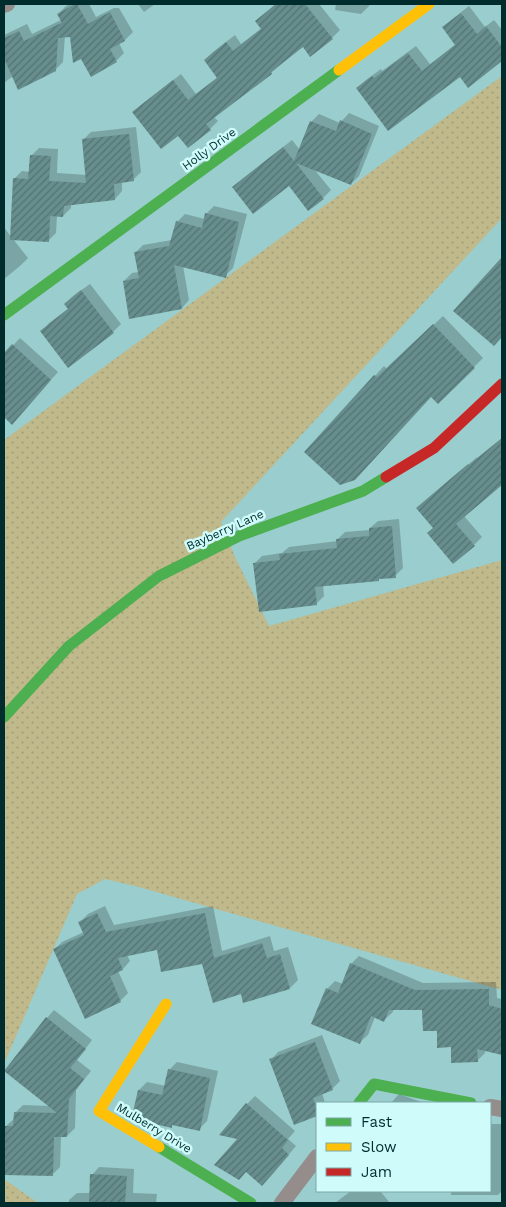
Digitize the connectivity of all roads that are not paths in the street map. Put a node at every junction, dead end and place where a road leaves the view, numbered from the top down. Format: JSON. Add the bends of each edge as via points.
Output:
{"nodes":[{"id":1,"x":429,"y":4,"type":"edge"},
{"id":2,"x":4,"y":315,"type":"edge"},
{"id":3,"x":502,"y":384,"type":"edge"},
{"id":4,"x":4,"y":717,"type":"edge"},
{"id":5,"x":166,"y":1004,"type":"dead end"},
{"id":6,"x":360,"y":1102,"type":"edge"},
{"id":7,"x":466,"y":1102,"type":"edge"},
{"id":8,"x":316,"y":1158,"type":"edge"},
{"id":9,"x":252,"y":1203,"type":"edge"},
{"id":10,"x":282,"y":1203,"type":"edge"}],
"edges":[{"from":1,"to":2,"type":"street","name":"Holly Drive"},
{"from":3,"to":4,"type":"street","name":"Bayberry Lane","via":[[434,448],[363,491],[239,536],[159,576],[69,646]]},
{"from":5,"to":9,"type":"street","name":"Mulberry Drive","via":[[99,1111]]},
{"from":6,"to":7,"type":"street","via":[[374,1084]]},
{"from":8,"to":10,"type":"street"}]}
